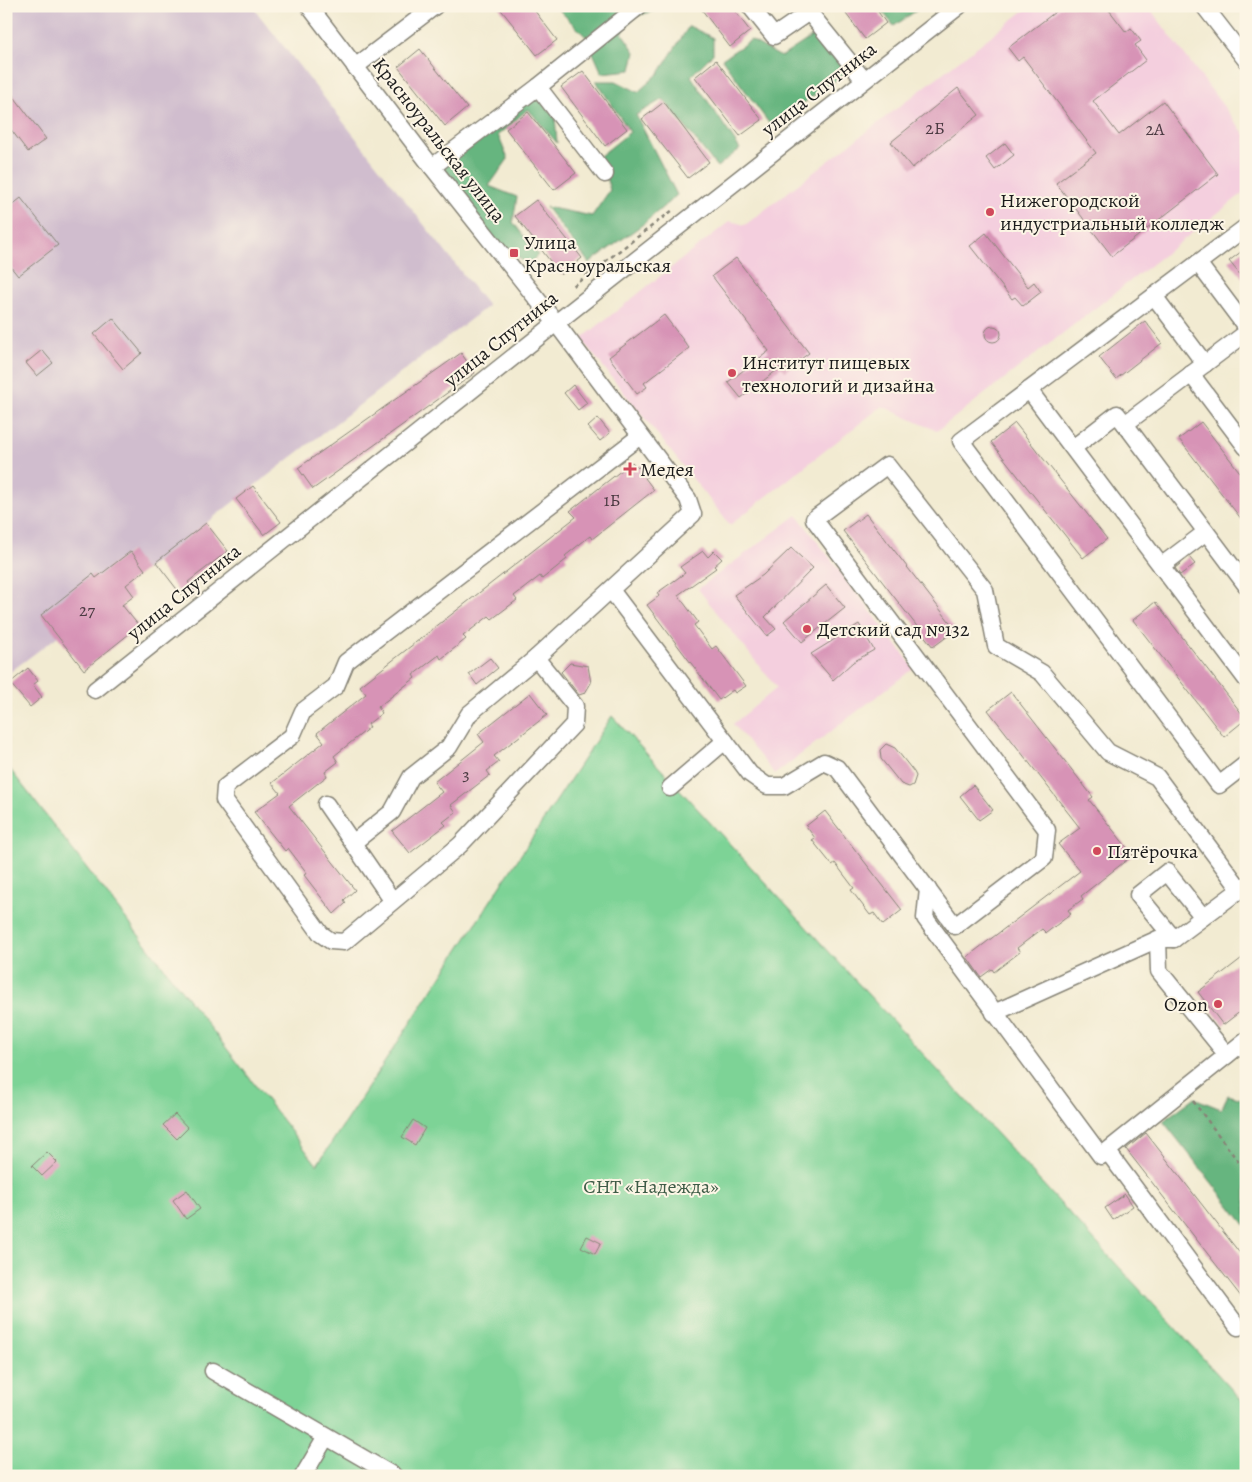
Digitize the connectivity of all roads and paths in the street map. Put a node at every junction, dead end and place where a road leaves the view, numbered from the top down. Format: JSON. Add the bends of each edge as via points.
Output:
{"nodes":[{"id":1,"x":310,"y":6,"type":"edge"},
{"id":2,"x":436,"y":6,"type":"edge"},
{"id":3,"x":639,"y":6,"type":"edge"},
{"id":4,"x":750,"y":6,"type":"edge"},
{"id":5,"x":958,"y":6,"type":"edge"},
{"id":6,"x":1204,"y":6,"type":"edge"},
{"id":7,"x":1246,"y":60,"type":"edge"},
{"id":8,"x":355,"y":66,"type":"junction"},
{"id":9,"x":864,"y":80,"type":"junction"},
{"id":10,"x":538,"y":87,"type":"junction"},
{"id":11,"x":432,"y":167,"type":"junction"},
{"id":12,"x":605,"y":174,"type":"dead end"},
{"id":13,"x":1246,"y":227,"type":"edge"},
{"id":14,"x":1198,"y":263,"type":"junction"},
{"id":15,"x":1154,"y":296,"type":"junction"},
{"id":16,"x":556,"y":322,"type":"junction"},
{"id":17,"x":1246,"y":327,"type":"edge"},
{"id":18,"x":1246,"y":334,"type":"edge"},
{"id":19,"x":1205,"y":364,"type":"junction"},
{"id":20,"x":1191,"y":374,"type":"junction"},
{"id":21,"x":1029,"y":390,"type":"junction"},
{"id":22,"x":1125,"y":424,"type":"junction"},
{"id":23,"x":640,"y":436,"type":"junction"},
{"id":24,"x":1246,"y":447,"type":"edge"},
{"id":25,"x":1073,"y":448,"type":"junction"},
{"id":26,"x":1206,"y":532,"type":"junction"},
{"id":27,"x":1161,"y":566,"type":"junction"},
{"id":28,"x":1246,"y":585,"type":"edge"},
{"id":29,"x":611,"y":590,"type":"junction"},
{"id":30,"x":536,"y":658,"type":"junction"},
{"id":31,"x":1246,"y":679,"type":"edge"},
{"id":32,"x":95,"y":690,"type":"dead end"},
{"id":33,"x":725,"y":741,"type":"junction"},
{"id":34,"x":1246,"y":764,"type":"edge"},
{"id":35,"x":670,"y":788,"type":"dead end"},
{"id":36,"x":326,"y":804,"type":"dead end"},
{"id":37,"x":354,"y":842,"type":"junction"},
{"id":38,"x":1243,"y":887,"type":"edge"},
{"id":39,"x":928,"y":889,"type":"junction"},
{"id":40,"x":392,"y":900,"type":"junction"},
{"id":41,"x":1203,"y":917,"type":"junction"},
{"id":42,"x":1166,"y":939,"type":"junction"},
{"id":43,"x":994,"y":1013,"type":"junction"},
{"id":44,"x":1246,"y":1040,"type":"edge"},
{"id":45,"x":1227,"y":1056,"type":"junction"},
{"id":46,"x":1184,"y":1090,"type":"junction"},
{"id":47,"x":1108,"y":1152,"type":"junction"},
{"id":48,"x":1246,"y":1172,"type":"edge"},
{"id":49,"x":1238,"y":1327,"type":"dead end"},
{"id":50,"x":213,"y":1371,"type":"dead end"},
{"id":51,"x":326,"y":1437,"type":"junction"},
{"id":52,"x":303,"y":1476,"type":"edge"},
{"id":53,"x":394,"y":1476,"type":"edge"}],
"edges":[{"from":1,"to":8,"type":"street","name":"Красноуральская улица"},
{"from":2,"to":8,"type":"street"},
{"from":3,"to":10,"type":"street"},
{"from":4,"to":9,"type":"street","via":[[774,36],[809,12]]},
{"from":5,"to":9,"type":"street","name":"улица Спутника"},
{"from":6,"to":7,"type":"street"},
{"from":8,"to":11,"type":"street","name":"Красноуральская улица"},
{"from":9,"to":16,"type":"street","name":"улица Спутника"},
{"from":10,"to":11,"type":"street"},
{"from":10,"to":12,"type":"street"},
{"from":11,"to":16,"type":"street","name":"Красноуральская улица"},
{"from":13,"to":14,"type":"street"},
{"from":14,"to":15,"type":"street"},
{"from":14,"to":17,"type":"street"},
{"from":15,"to":19,"type":"street"},
{"from":15,"to":21,"type":"street"},
{"from":16,"to":23,"type":"street","name":"Красноуральская улица"},
{"from":16,"to":32,"type":"street","name":"улица Спутника"},
{"from":18,"to":19,"type":"street"},
{"from":19,"to":20,"type":"street"},
{"from":20,"to":22,"type":"street"},
{"from":20,"to":24,"type":"street"},
{"from":21,"to":25,"type":"street"},
{"from":21,"to":34,"type":"street","via":[[961,441],[1218,785]]},
{"from":22,"to":25,"type":"street","via":[[1117,414]]},
{"from":22,"to":26,"type":"street"},
{"from":23,"to":29,"type":"street","name":"Красноуральская улица","via":[[688,499],[693,514]]},
{"from":23,"to":40,"type":"street","via":[[346,662],[336,686],[303,711],[292,736],[225,787],[224,800],[321,934],[331,941],[344,942]]},
{"from":25,"to":27,"type":"street"},
{"from":26,"to":27,"type":"street"},
{"from":26,"to":28,"type":"street"},
{"from":27,"to":31,"type":"street"},
{"from":29,"to":30,"type":"street"},
{"from":29,"to":33,"type":"street"},
{"from":30,"to":37,"type":"street","via":[[468,714],[449,747],[411,777],[392,812]]},
{"from":30,"to":40,"type":"street","via":[[575,706],[574,724],[460,845]]},
{"from":33,"to":35,"type":"street"},
{"from":33,"to":39,"type":"street","via":[[750,774],[767,786],[784,786],[824,762],[837,768]]},
{"from":36,"to":37,"type":"street"},
{"from":37,"to":40,"type":"street"},
{"from":38,"to":39,"type":"street","via":[[1157,777],[1108,752],[1042,673],[996,646],[985,590],[887,465],[814,519],[1047,830],[1044,858],[956,926]]},
{"from":38,"to":41,"type":"street"},
{"from":39,"to":43,"type":"street","via":[[925,918]]},
{"from":41,"to":42,"type":"street"},
{"from":41,"to":42,"type":"street","via":[[1167,872],[1138,895]]},
{"from":42,"to":43,"type":"street"},
{"from":42,"to":45,"type":"street","via":[[1159,971]]},
{"from":43,"to":47,"type":"street","via":[[1101,1156]]},
{"from":44,"to":45,"type":"street"},
{"from":45,"to":46,"type":"street"},
{"from":46,"to":47,"type":"street"},
{"from":46,"to":48,"type":"path"},
{"from":47,"to":49,"type":"street"},
{"from":50,"to":51,"type":"street"},
{"from":51,"to":52,"type":"street"},
{"from":51,"to":53,"type":"street"}]}
